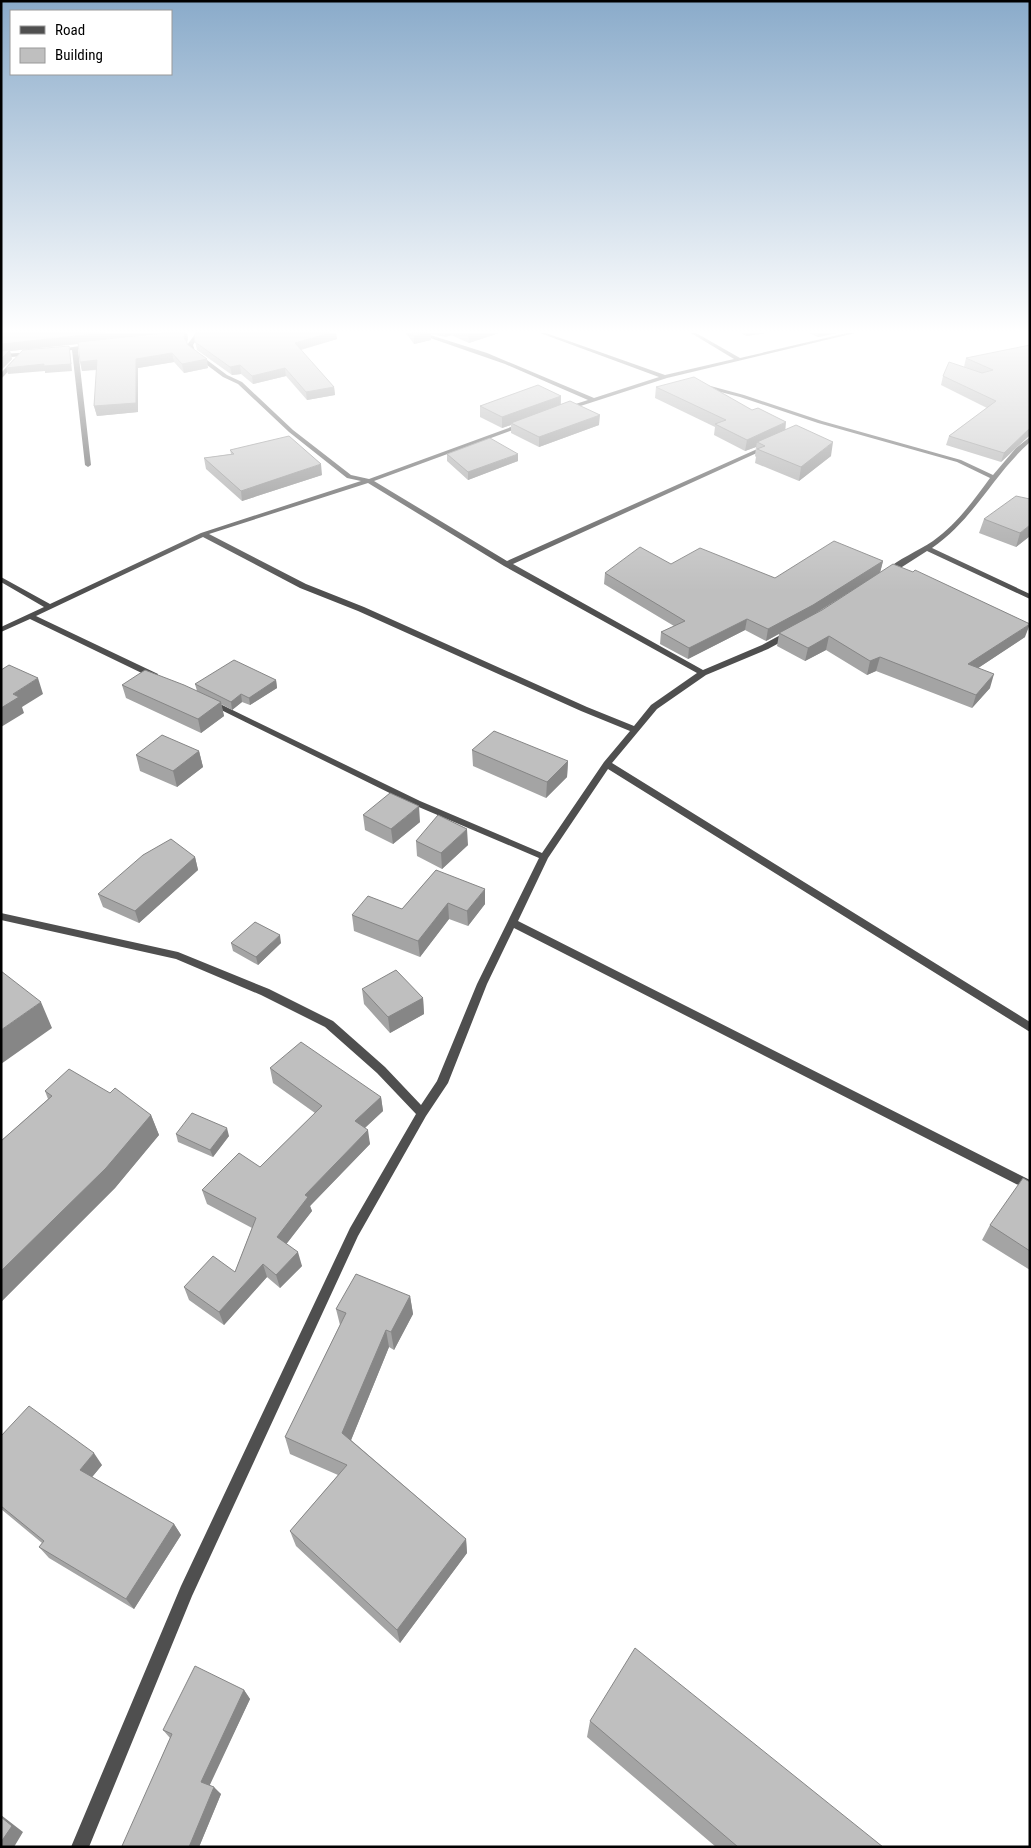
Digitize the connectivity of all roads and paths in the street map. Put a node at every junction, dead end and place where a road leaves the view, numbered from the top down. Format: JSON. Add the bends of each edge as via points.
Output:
{"nodes":[{"id":1,"x":83,"y":419,"type":"edge"},
{"id":2,"x":279,"y":419,"type":"edge"},
{"id":3,"x":812,"y":419,"type":"edge"},
{"id":4,"x":820,"y":422,"type":"junction"},
{"id":5,"x":527,"y":423,"type":"edge"},
{"id":6,"x":811,"y":426,"type":"dead end"},
{"id":7,"x":1030,"y":439,"type":"edge"},
{"id":8,"x":776,"y":443,"type":"edge"},
{"id":9,"x":88,"y":465,"type":"dead end"},
{"id":10,"x":993,"y":477,"type":"junction"},
{"id":11,"x":369,"y":481,"type":"junction"},
{"id":12,"x":203,"y":534,"type":"junction"},
{"id":13,"x":926,"y":548,"type":"junction"},
{"id":14,"x":507,"y":564,"type":"junction"},
{"id":15,"x":1,"y":579,"type":"edge"},
{"id":16,"x":878,"y":579,"type":"edge"},
{"id":17,"x":1030,"y":597,"type":"edge"},
{"id":18,"x":49,"y":606,"type":"junction"},
{"id":19,"x":30,"y":616,"type":"junction"},
{"id":20,"x":799,"y":629,"type":"edge"},
{"id":21,"x":1,"y":630,"type":"edge"},
{"id":22,"x":703,"y":673,"type":"junction"},
{"id":23,"x":165,"y":682,"type":"edge"},
{"id":24,"x":199,"y":698,"type":"edge"},
{"id":25,"x":635,"y":730,"type":"junction"},
{"id":26,"x":607,"y":764,"type":"junction"},
{"id":27,"x":544,"y":856,"type":"junction"},
{"id":28,"x":1,"y":916,"type":"edge"},
{"id":29,"x":512,"y":923,"type":"junction"},
{"id":30,"x":1030,"y":1028,"type":"edge"},
{"id":31,"x":422,"y":1112,"type":"junction"},
{"id":32,"x":1030,"y":1186,"type":"edge"},
{"id":33,"x":80,"y":1847,"type":"edge"}],
"edges":[{"from":1,"to":9,"type":"street"},
{"from":2,"to":11,"type":"street","via":[[349,477]]},
{"from":3,"to":4,"type":"street"},
{"from":4,"to":6,"type":"street"},
{"from":4,"to":10,"type":"street","via":[[958,461]]},
{"from":5,"to":11,"type":"street"},
{"from":7,"to":10,"type":"street"},
{"from":8,"to":14,"type":"street"},
{"from":10,"to":13,"type":"street","via":[[952,529]]},
{"from":11,"to":12,"type":"street"},
{"from":11,"to":14,"type":"street"},
{"from":12,"to":18,"type":"street"},
{"from":12,"to":25,"type":"street","via":[[303,586]]},
{"from":13,"to":16,"type":"street"},
{"from":13,"to":17,"type":"street"},
{"from":14,"to":22,"type":"street"},
{"from":15,"to":18,"type":"street"},
{"from":18,"to":19,"type":"street"},
{"from":19,"to":21,"type":"street"},
{"from":19,"to":23,"type":"street"},
{"from":20,"to":22,"type":"street"},
{"from":22,"to":25,"type":"street","via":[[654,707]]},
{"from":24,"to":27,"type":"street","via":[[481,833]]},
{"from":25,"to":26,"type":"street"},
{"from":26,"to":27,"type":"street"},
{"from":26,"to":30,"type":"street"},
{"from":27,"to":29,"type":"street"},
{"from":28,"to":31,"type":"street","via":[[178,956],[265,992],[329,1024]]},
{"from":29,"to":31,"type":"street","via":[[482,984],[442,1083]]},
{"from":29,"to":32,"type":"street"},
{"from":31,"to":33,"type":"street","via":[[354,1232],[186,1591]]}]}
